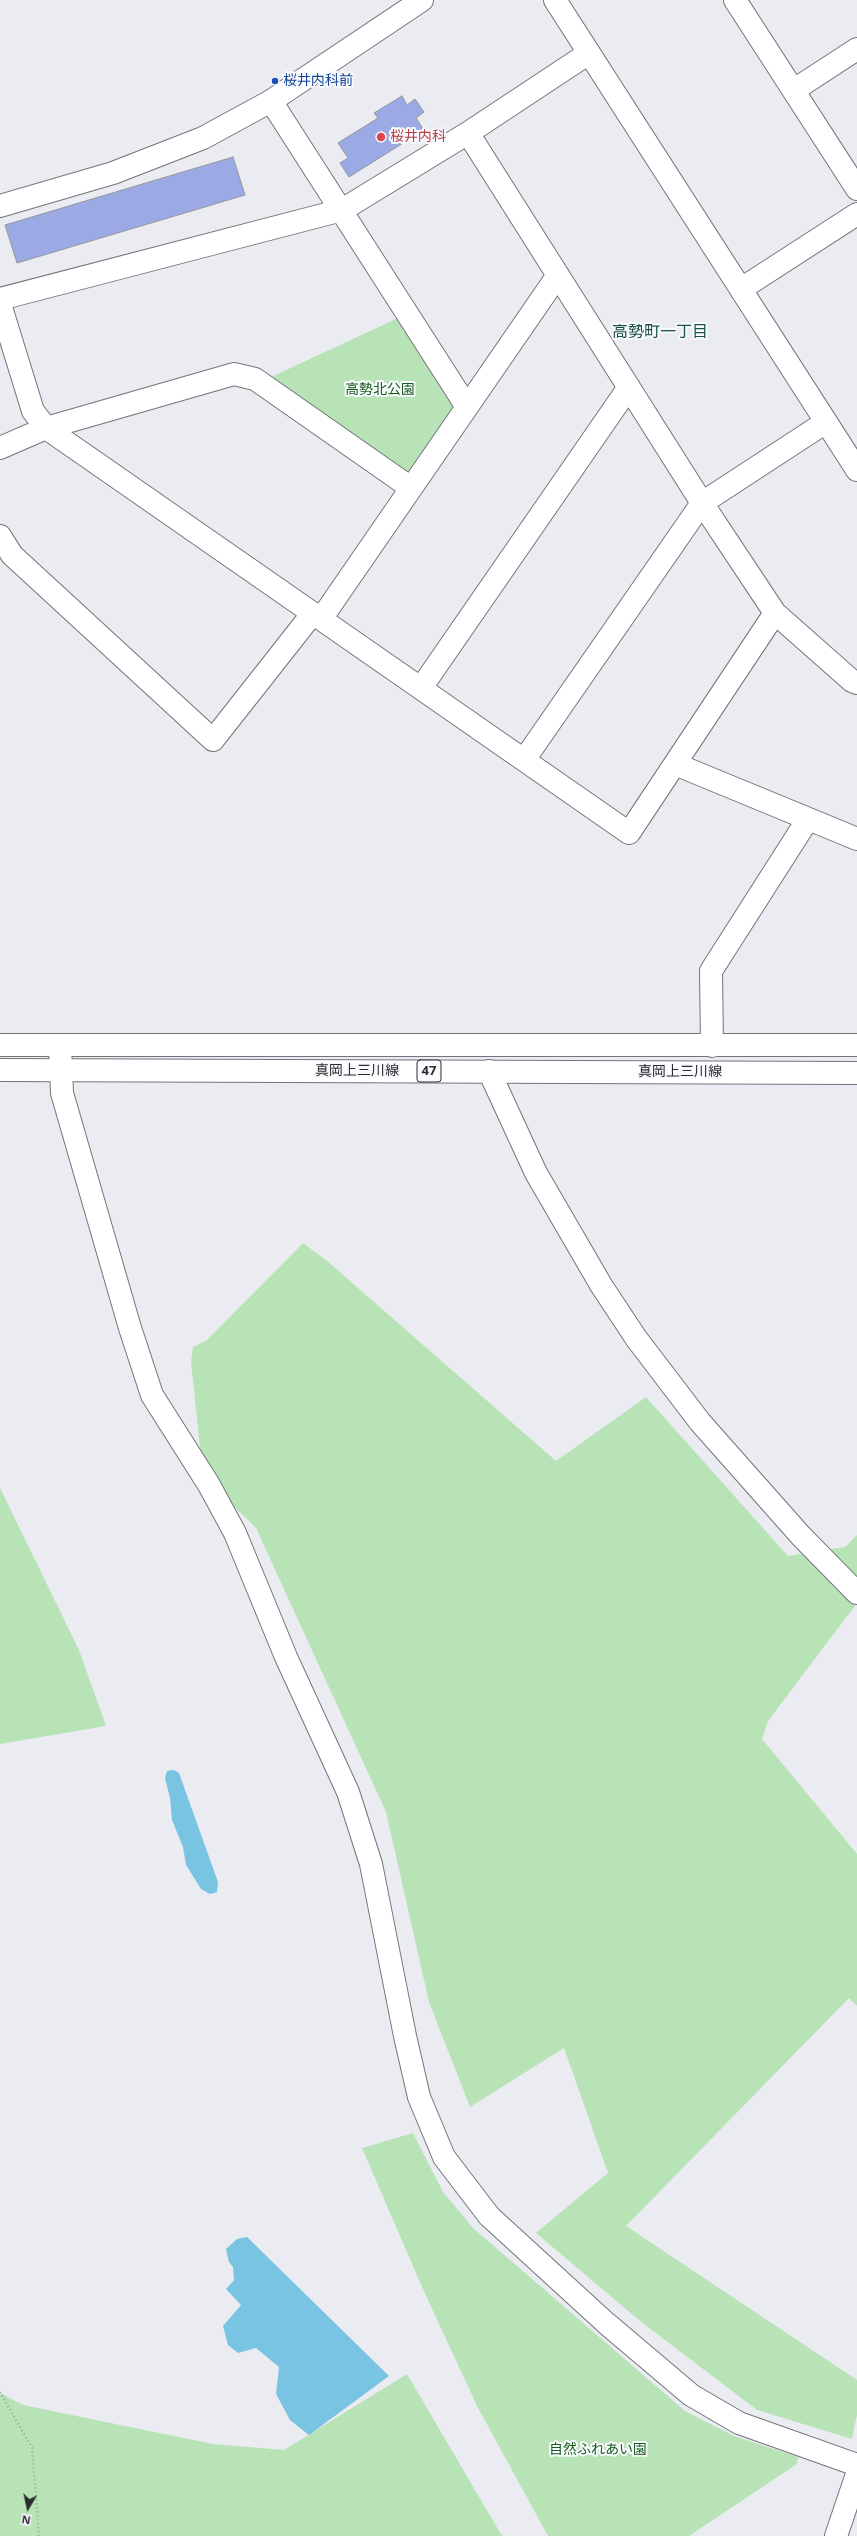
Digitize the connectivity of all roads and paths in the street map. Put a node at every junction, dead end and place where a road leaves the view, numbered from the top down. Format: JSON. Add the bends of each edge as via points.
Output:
{"nodes":[{"id":1,"x":422,"y":0,"type":"edge"},
{"id":2,"x":555,"y":0,"type":"edge"},
{"id":3,"x":735,"y":0,"type":"edge"},
{"id":4,"x":857,"y":49,"type":"edge"},
{"id":5,"x":589,"y":53,"type":"junction"},
{"id":6,"x":794,"y":90,"type":"junction"},
{"id":7,"x":271,"y":101,"type":"junction"},
{"id":8,"x":468,"y":133,"type":"junction"},
{"id":9,"x":857,"y":189,"type":"edge"},
{"id":10,"x":0,"y":206,"type":"edge"},
{"id":11,"x":342,"y":210,"type":"junction"},
{"id":12,"x":857,"y":214,"type":"edge"},
{"id":13,"x":558,"y":275,"type":"junction"},
{"id":14,"x":741,"y":289,"type":"junction"},
{"id":15,"x":0,"y":299,"type":"edge"},
{"id":16,"x":0,"y":304,"type":"edge"},
{"id":17,"x":629,"y":387,"type":"junction"},
{"id":18,"x":467,"y":407,"type":"junction"},
{"id":19,"x":826,"y":422,"type":"junction"},
{"id":20,"x":46,"y":428,"type":"junction"},
{"id":21,"x":0,"y":448,"type":"edge"},
{"id":22,"x":857,"y":470,"type":"edge"},
{"id":23,"x":411,"y":488,"type":"junction"},
{"id":24,"x":702,"y":503,"type":"junction"},
{"id":25,"x":0,"y":536,"type":"edge"},
{"id":26,"x":775,"y":613,"type":"junction"},
{"id":27,"x":317,"y":616,"type":"junction"},
{"id":28,"x":857,"y":683,"type":"edge"},
{"id":29,"x":421,"y":688,"type":"junction"},
{"id":30,"x":524,"y":760,"type":"junction"},
{"id":31,"x":675,"y":764,"type":"junction"},
{"id":32,"x":808,"y":819,"type":"junction"},
{"id":33,"x":857,"y":839,"type":"edge"},
{"id":34,"x":0,"y":1045,"type":"edge"},
{"id":35,"x":857,"y":1045,"type":"edge"},
{"id":36,"x":60,"y":1046,"type":"junction"},
{"id":37,"x":712,"y":1046,"type":"junction"},
{"id":38,"x":0,"y":1070,"type":"edge"},
{"id":39,"x":60,"y":1071,"type":"junction"},
{"id":40,"x":489,"y":1071,"type":"junction"},
{"id":41,"x":857,"y":1073,"type":"edge"},
{"id":42,"x":857,"y":1593,"type":"edge"},
{"id":43,"x":0,"y":2392,"type":"edge"},
{"id":44,"x":857,"y":2465,"type":"edge"},
{"id":45,"x":857,"y":2474,"type":"edge"},
{"id":46,"x":39,"y":2536,"type":"edge"},
{"id":47,"x":836,"y":2536,"type":"edge"}],
"edges":[{"from":1,"to":7,"type":"street"},
{"from":2,"to":5,"type":"street"},
{"from":3,"to":6,"type":"street"},
{"from":4,"to":6,"type":"street"},
{"from":5,"to":8,"type":"street"},
{"from":5,"to":14,"type":"street"},
{"from":6,"to":9,"type":"street"},
{"from":7,"to":10,"type":"street","via":[[203,138],[136,165]]},
{"from":7,"to":11,"type":"street"},
{"from":8,"to":11,"type":"street"},
{"from":8,"to":13,"type":"street"},
{"from":11,"to":15,"type":"street"},
{"from":11,"to":18,"type":"street"},
{"from":12,"to":14,"type":"street"},
{"from":13,"to":17,"type":"street"},
{"from":13,"to":18,"type":"street"},
{"from":14,"to":19,"type":"street"},
{"from":16,"to":20,"type":"street","via":[[33,411]]},
{"from":17,"to":24,"type":"street"},
{"from":17,"to":29,"type":"street"},
{"from":18,"to":23,"type":"street"},
{"from":19,"to":22,"type":"street"},
{"from":19,"to":24,"type":"street"},
{"from":20,"to":21,"type":"street"},
{"from":20,"to":23,"type":"street","via":[[234,374],[255,379]]},
{"from":20,"to":27,"type":"street"},
{"from":23,"to":27,"type":"street"},
{"from":24,"to":26,"type":"street"},
{"from":24,"to":30,"type":"street"},
{"from":25,"to":27,"type":"street","via":[[12,555],[213,740]]},
{"from":26,"to":28,"type":"street"},
{"from":26,"to":31,"type":"street"},
{"from":27,"to":29,"type":"street"},
{"from":29,"to":30,"type":"street"},
{"from":30,"to":31,"type":"street","via":[[630,833]]},
{"from":31,"to":32,"type":"street"},
{"from":32,"to":33,"type":"street"},
{"from":32,"to":37,"type":"street","via":[[711,971]]},
{"from":34,"to":36,"type":"street","name":"真岡上三川線","number":"47"},
{"from":35,"to":37,"type":"street","name":"真岡上三川線","number":"47"},
{"from":36,"to":37,"type":"street","name":"真岡上三川線","number":"47"},
{"from":36,"to":39,"type":"street"},
{"from":38,"to":39,"type":"street","name":"真岡上三川線","number":"47"},
{"from":39,"to":40,"type":"street","name":"真岡上三川線","number":"47"},
{"from":39,"to":44,"type":"street","via":[[62,1093],[152,1395],[209,1485],[235,1533],[286,1656],[348,1792],[371,1864],[419,2096],[444,2157],[489,2216],[606,2323],[691,2395],[739,2423]]},
{"from":40,"to":41,"type":"street","name":"真岡上三川線","number":"47"},
{"from":40,"to":42,"type":"street","via":[[536,1173],[601,1285],[636,1338],[700,1422],[801,1536]]},
{"from":43,"to":46,"type":"path","via":[[32,2448]]},
{"from":45,"to":47,"type":"street"}]}
